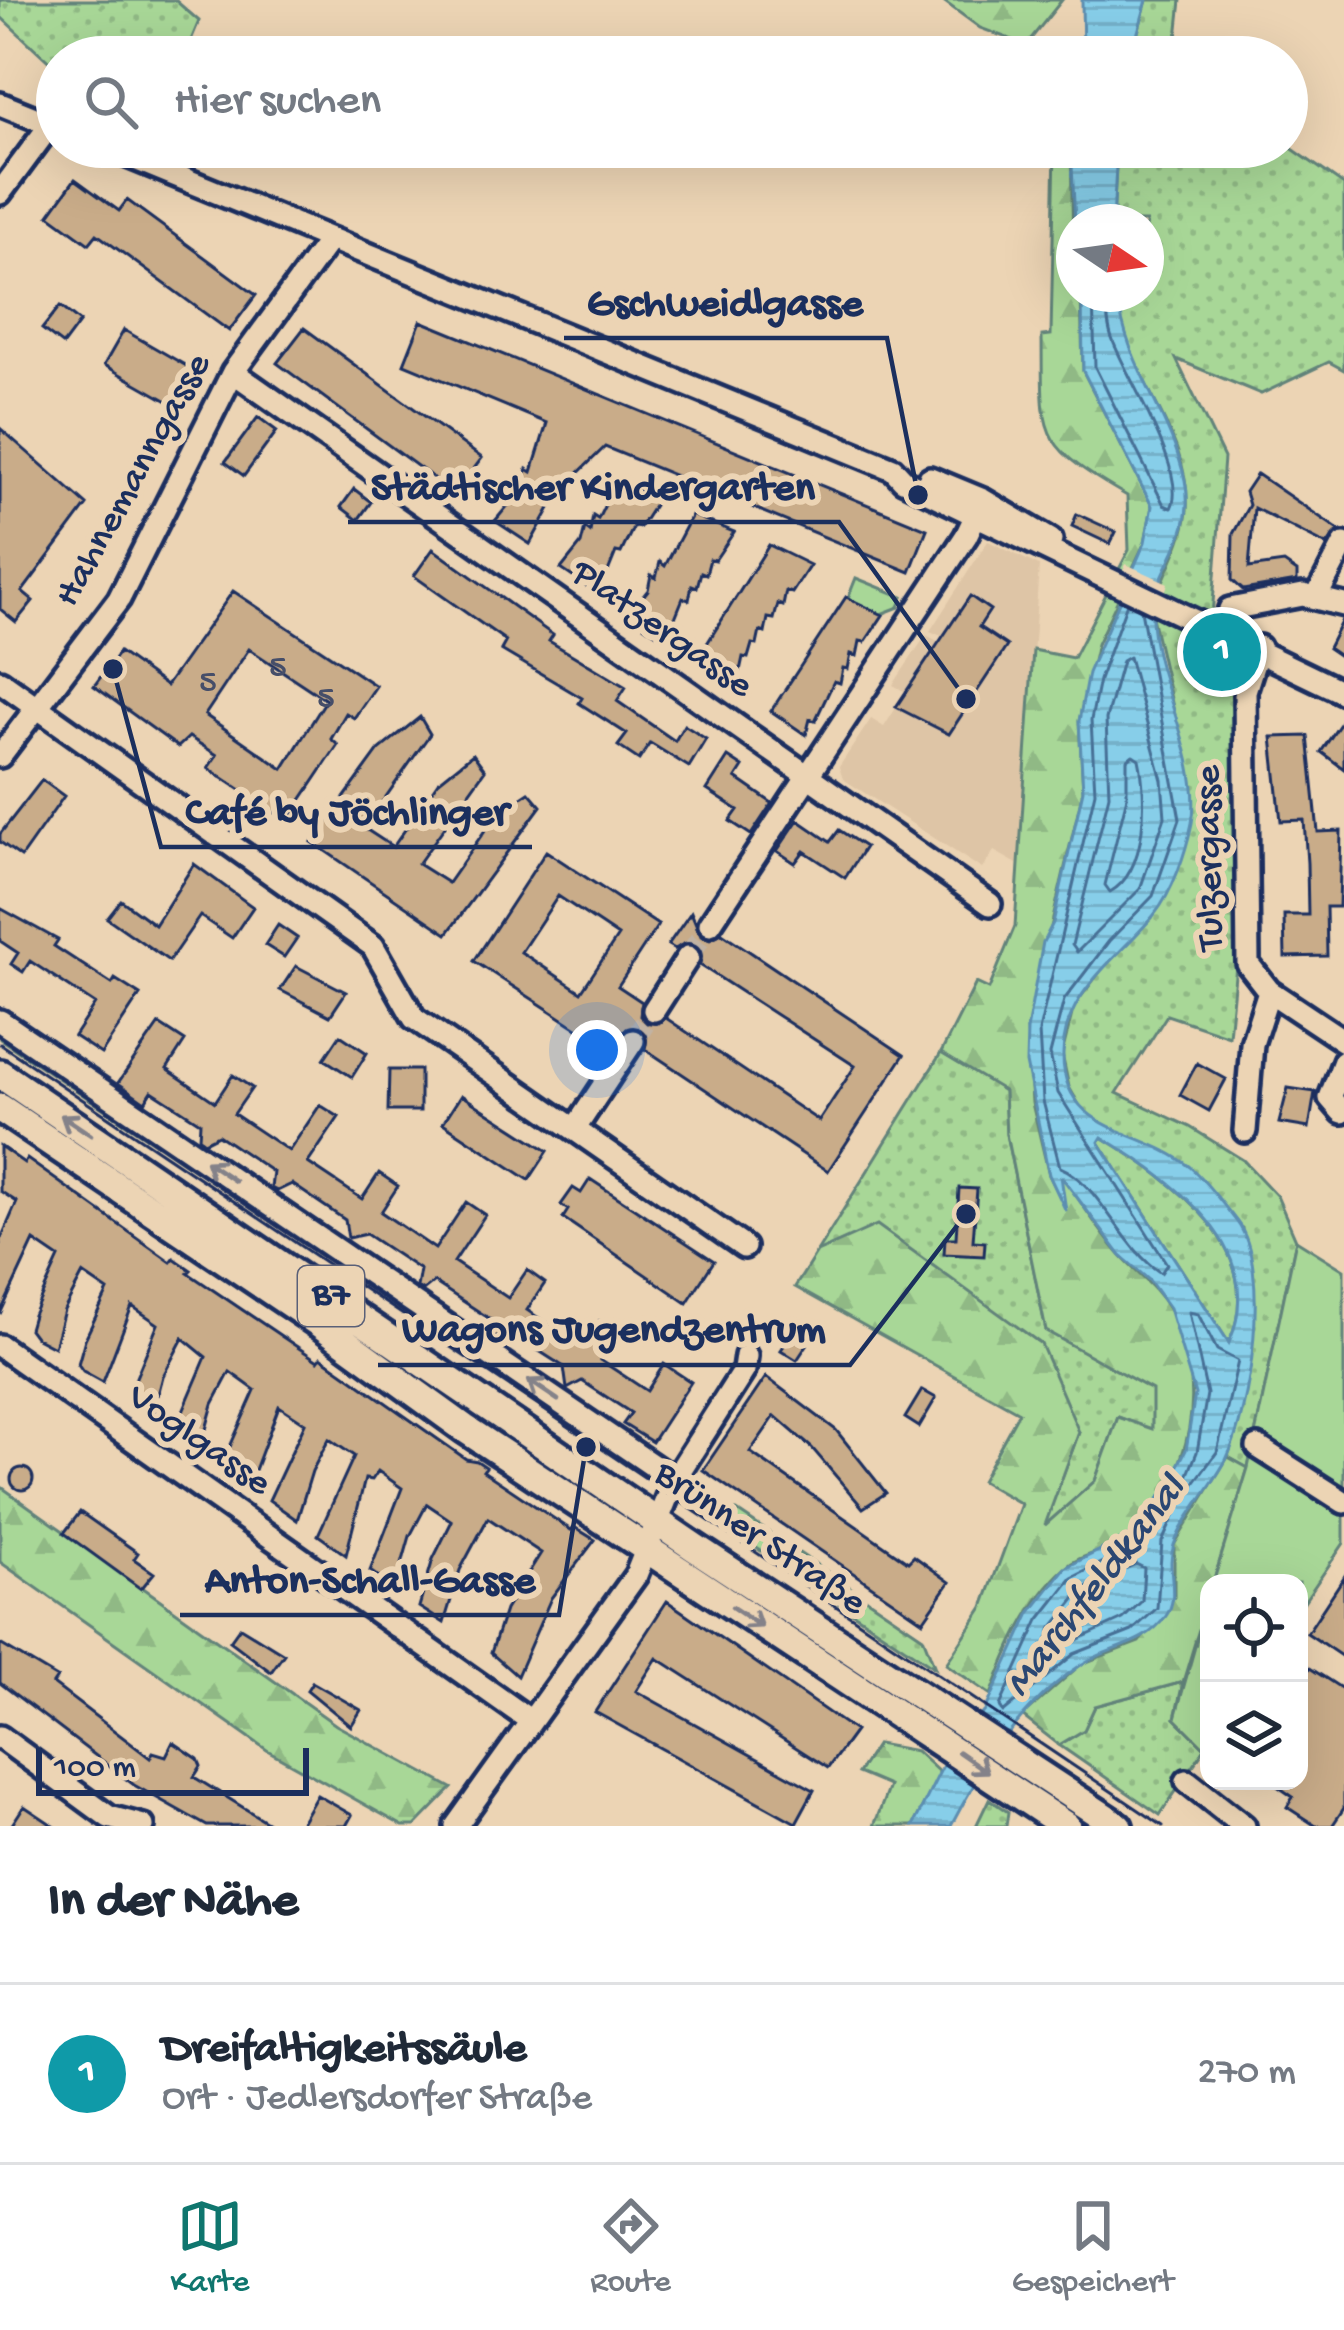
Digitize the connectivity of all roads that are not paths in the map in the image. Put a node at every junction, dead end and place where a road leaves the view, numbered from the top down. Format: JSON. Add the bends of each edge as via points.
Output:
{"nodes":[{"id":1,"x":0,"y":104,"type":"edge"},
{"id":2,"x":36,"y":119,"type":"edge"},
{"id":3,"x":36,"y":149,"type":"edge"},
{"id":4,"x":158,"y":168,"type":"edge"},
{"id":5,"x":0,"y":194,"type":"edge"},
{"id":6,"x":330,"y":238,"type":"junction"},
{"id":7,"x":233,"y":372,"type":"junction"},
{"id":8,"x":980,"y":508,"type":"junction"},
{"id":9,"x":1344,"y":544,"type":"edge"},
{"id":10,"x":1316,"y":598,"type":"junction"},
{"id":11,"x":1344,"y":605,"type":"edge"},
{"id":12,"x":1224,"y":631,"type":"junction"},
{"id":13,"x":1259,"y":647,"type":"junction"},
{"id":14,"x":0,"y":681,"type":"edge"},
{"id":15,"x":1344,"y":693,"type":"edge"},
{"id":16,"x":34,"y":708,"type":"junction"},
{"id":17,"x":0,"y":756,"type":"edge"},
{"id":18,"x":806,"y":778,"type":"junction"},
{"id":19,"x":990,"y":904,"type":"dead end"},
{"id":20,"x":710,"y":924,"type":"tunnel mouth"},
{"id":21,"x":688,"y":957,"type":"tunnel mouth"},
{"id":22,"x":1269,"y":991,"type":"junction"},
{"id":23,"x":654,"y":1010,"type":"tunnel mouth"},
{"id":24,"x":0,"y":1021,"type":"edge"},
{"id":25,"x":633,"y":1041,"type":"tunnel mouth"},
{"id":26,"x":1344,"y":1041,"type":"edge"},
{"id":27,"x":1344,"y":1061,"type":"edge"},
{"id":28,"x":0,"y":1074,"type":"edge"},
{"id":29,"x":0,"y":1108,"type":"edge"},
{"id":30,"x":1342,"y":1112,"type":"edge"},
{"id":31,"x":575,"y":1127,"type":"junction"},
{"id":32,"x":1245,"y":1131,"type":"dead end"},
{"id":33,"x":744,"y":1246,"type":"dead end"},
{"id":34,"x":0,"y":1346,"type":"edge"},
{"id":35,"x":746,"y":1356,"type":"dead end"},
{"id":36,"x":1258,"y":1447,"type":"dead end"},
{"id":37,"x":674,"y":1480,"type":"junction"},
{"id":38,"x":1344,"y":1502,"type":"edge"},
{"id":39,"x":659,"y":1521,"type":"junction"},
{"id":40,"x":650,"y":1552,"type":"junction"},
{"id":41,"x":933,"y":1718,"type":"junction"},
{"id":42,"x":531,"y":1721,"type":"junction"},
{"id":43,"x":0,"y":1737,"type":"edge"},
{"id":44,"x":1187,"y":1781,"type":"dead end"},
{"id":45,"x":108,"y":1822,"type":"edge"},
{"id":46,"x":143,"y":1826,"type":"edge"},
{"id":47,"x":456,"y":1826,"type":"edge"},
{"id":48,"x":1066,"y":1826,"type":"edge"},
{"id":49,"x":1118,"y":1826,"type":"edge"},
{"id":50,"x":1244,"y":1826,"type":"edge"}],
"edges":[{"from":1,"to":2,"type":"street"},
{"from":3,"to":5,"type":"street"},
{"from":4,"to":6,"type":"street"},
{"from":6,"to":7,"type":"street","name":"Hahnemanngasse"},
{"from":6,"to":8,"type":"street","via":[[893,470],[908,469]]},
{"from":7,"to":16,"type":"street","name":"Hahnemanngasse","via":[[119,599]]},
{"from":7,"to":18,"type":"street","name":"Platzergasse"},
{"from":8,"to":12,"type":"street"},
{"from":8,"to":18,"type":"street"},
{"from":9,"to":10,"type":"street"},
{"from":10,"to":11,"type":"street"},
{"from":10,"to":12,"type":"street","via":[[1241,603],[1230,609]]},
{"from":12,"to":13,"type":"street"},
{"from":13,"to":15,"type":"street"},
{"from":13,"to":22,"type":"street","name":"Tulzergasse","via":[[1245,691],[1248,964]]},
{"from":14,"to":16,"type":"street"},
{"from":16,"to":17,"type":"street","name":"Hahnemanngasse"},
{"from":16,"to":31,"type":"street","via":[[373,946],[414,1018]]},
{"from":18,"to":19,"type":"street","name":"Platzergasse"},
{"from":18,"to":20,"type":"street"},
{"from":21,"to":23,"type":"street"},
{"from":22,"to":26,"type":"street"},
{"from":22,"to":32,"type":"street","name":"Tulzergasse","via":[[1252,1044]]},
{"from":37,"to":24,"type":"street","name":"Brünner Straße","one_way":true},
{"from":25,"to":31,"type":"street"},
{"from":27,"to":30,"type":"street","via":[[1330,1098]]},
{"from":39,"to":28,"type":"main road","name":"Brünner Straße","number":"B7","one_way":true},
{"from":29,"to":40,"type":"main road","name":"Brünner Straße","number":"B7"},
{"from":31,"to":33,"type":"street"},
{"from":34,"to":42,"type":"street","name":"Voglgasse"},
{"from":35,"to":37,"type":"street"},
{"from":36,"to":38,"type":"street"},
{"from":37,"to":39,"type":"street"},
{"from":39,"to":40,"type":"street"},
{"from":39,"to":41,"type":"main road","name":"Brünner Straße","number":"B7"},
{"from":40,"to":41,"type":"main road","name":"Brünner Straße","number":"B7","one_way":true},
{"from":40,"to":42,"type":"street"},
{"from":41,"to":48,"type":"main road","name":"Brünner Straße","number":"B7","one_way":true},
{"from":41,"to":49,"type":"main road","name":"Brünner Straße","number":"B7","via":[[1034,1769]]},
{"from":42,"to":47,"type":"street"},
{"from":43,"to":45,"type":"street"},
{"from":44,"to":50,"type":"street"},
{"from":45,"to":46,"type":"street"}]}
